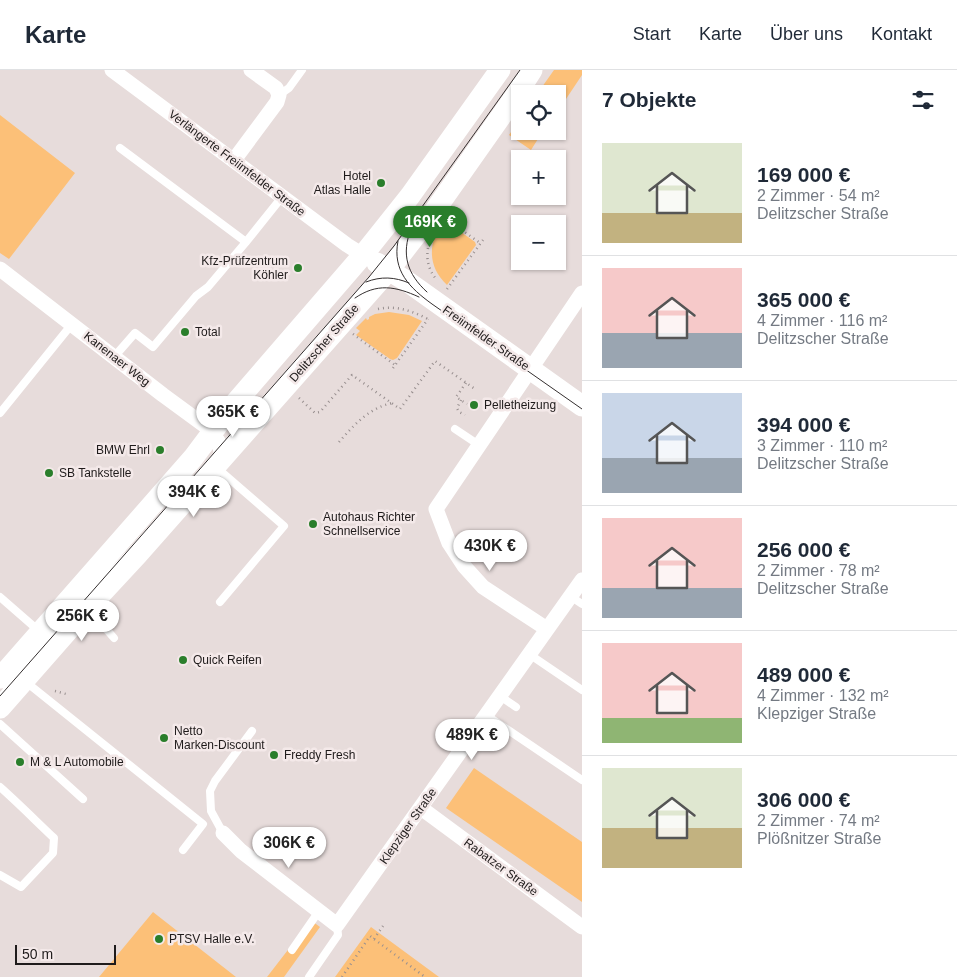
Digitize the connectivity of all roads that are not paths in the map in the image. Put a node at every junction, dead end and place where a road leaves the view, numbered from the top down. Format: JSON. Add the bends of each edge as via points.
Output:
{"nodes":[{"id":1,"x":112,"y":70,"type":"edge"},
{"id":2,"x":252,"y":70,"type":"edge"},
{"id":3,"x":302,"y":70,"type":"edge"},
{"id":4,"x":500,"y":70,"type":"edge"},
{"id":5,"x":532,"y":70,"type":"edge"},
{"id":6,"x":279,"y":95,"type":"junction"},
{"id":7,"x":120,"y":148,"type":"dead end"},
{"id":8,"x":234,"y":160,"type":"junction"},
{"id":9,"x":282,"y":197,"type":"junction"},
{"id":10,"x":246,"y":242,"type":"junction"},
{"id":11,"x":364,"y":255,"type":"junction"},
{"id":12,"x":0,"y":269,"type":"edge"},
{"id":13,"x":389,"y":270,"type":"junction"},
{"id":14,"x":582,"y":293,"type":"edge"},
{"id":15,"x":72,"y":324,"type":"junction"},
{"id":16,"x":114,"y":357,"type":"junction"},
{"id":17,"x":530,"y":369,"type":"junction"},
{"id":18,"x":582,"y":406,"type":"edge"},
{"id":19,"x":0,"y":413,"type":"edge"},
{"id":20,"x":455,"y":429,"type":"dead end"},
{"id":21,"x":212,"y":432,"type":"junction"},
{"id":22,"x":479,"y":445,"type":"junction"},
{"id":23,"x":220,"y":462,"type":"junction"},
{"id":24,"x":582,"y":580,"type":"edge"},
{"id":25,"x":0,"y":597,"type":"edge"},
{"id":26,"x":576,"y":600,"type":"edge"},
{"id":27,"x":220,"y":602,"type":"dead end"},
{"id":28,"x":86,"y":610,"type":"junction"},
{"id":29,"x":547,"y":629,"type":"junction"},
{"id":30,"x":40,"y":632,"type":"junction"},
{"id":31,"x":114,"y":638,"type":"dead end"},
{"id":32,"x":529,"y":654,"type":"junction"},
{"id":33,"x":0,"y":678,"type":"edge"},
{"id":34,"x":24,"y":680,"type":"junction"},
{"id":35,"x":582,"y":690,"type":"edge"},
{"id":36,"x":500,"y":696,"type":"junction"},
{"id":37,"x":516,"y":707,"type":"dead end"},
{"id":38,"x":0,"y":708,"type":"edge"},
{"id":39,"x":486,"y":715,"type":"junction"},
{"id":40,"x":0,"y":724,"type":"edge"},
{"id":41,"x":252,"y":731,"type":"dead end"},
{"id":42,"x":582,"y":780,"type":"edge"},
{"id":43,"x":0,"y":786,"type":"edge"},
{"id":44,"x":84,"y":799,"type":"dead end"},
{"id":45,"x":421,"y":808,"type":"junction"},
{"id":46,"x":223,"y":833,"type":"joint"},
{"id":47,"x":183,"y":850,"type":"dead end"},
{"id":48,"x":236,"y":854,"type":"dead end"},
{"id":49,"x":0,"y":875,"type":"edge"},
{"id":50,"x":317,"y":913,"type":"junction"},
{"id":51,"x":337,"y":926,"type":"junction"},
{"id":52,"x":582,"y":926,"type":"edge"},
{"id":53,"x":292,"y":950,"type":"dead end"},
{"id":54,"x":309,"y":977,"type":"edge"}],
"edges":[{"from":1,"to":8,"type":"street","name":"Verlängerte Freiimfelder Straße"},
{"from":2,"to":6,"type":"street","via":[[276,88]]},
{"from":3,"to":6,"type":"lane","via":[[289,88]]},
{"from":4,"to":11,"type":"main road"},
{"from":5,"to":13,"type":"main road","name":"Delitzscher Straße","via":[[433,213]]},
{"from":6,"to":8,"type":"street"},
{"from":7,"to":10,"type":"lane"},
{"from":8,"to":9,"type":"street","name":"Verlängerte Freiimfelder Straße"},
{"from":9,"to":10,"type":"lane"},
{"from":9,"to":11,"type":"street","name":"Verlängerte Freiimfelder Straße"},
{"from":10,"to":16,"type":"lane","via":[[153,347],[135,333]]},
{"from":11,"to":13,"type":"main road"},
{"from":11,"to":21,"type":"main road"},
{"from":12,"to":15,"type":"street","name":"Kanenaer Weg"},
{"from":13,"to":17,"type":"main road","name":"Freiimfelder Straße"},
{"from":13,"to":23,"type":"main road","name":"Delitzscher Straße"},
{"from":14,"to":17,"type":"street"},
{"from":15,"to":16,"type":"street","name":"Kanenaer Weg"},
{"from":15,"to":19,"type":"lane"},
{"from":16,"to":21,"type":"street","name":"Kanenaer Weg"},
{"from":17,"to":18,"type":"main road","name":"Freiimfelder Straße"},
{"from":17,"to":22,"type":"street"},
{"from":20,"to":22,"type":"lane"},
{"from":21,"to":23,"type":"street","name":"Kanenaer Weg","via":[[218,441]]},
{"from":21,"to":30,"type":"main road","via":[[193,458]]},
{"from":22,"to":29,"type":"street","via":[[436,509],[438,515],[449,543],[483,588]]},
{"from":23,"to":27,"type":"lane","via":[[284,526]]},
{"from":23,"to":28,"type":"main road","name":"Delitzscher Straße"},
{"from":24,"to":26,"type":"street","name":"Klepziger Straße"},
{"from":25,"to":30,"type":"lane"},
{"from":26,"to":29,"type":"street","name":"Klepziger Straße"},
{"from":28,"to":31,"type":"lane"},
{"from":28,"to":34,"type":"main road","name":"Delitzscher Straße"},
{"from":29,"to":32,"type":"street","name":"Klepziger Straße"},
{"from":30,"to":33,"type":"main road"},
{"from":32,"to":35,"type":"lane"},
{"from":32,"to":36,"type":"street","name":"Klepziger Straße"},
{"from":34,"to":38,"type":"main road","name":"Delitzscher Straße"},
{"from":34,"to":47,"type":"lane","via":[[203,824]]},
{"from":36,"to":37,"type":"lane"},
{"from":36,"to":39,"type":"street","name":"Klepziger Straße"},
{"from":39,"to":42,"type":"lane"},
{"from":39,"to":45,"type":"street","name":"Klepziger Straße"},
{"from":40,"to":44,"type":"lane"},
{"from":41,"to":46,"type":"lane","via":[[210,791],[211,811]]},
{"from":43,"to":49,"type":"lane","via":[[54,838],[53,853],[21,888]]},
{"from":45,"to":51,"type":"street","name":"Klepziger Straße"},
{"from":45,"to":52,"type":"street","name":"Rabatzer Straße"},
{"from":46,"to":50,"type":"street"},
{"from":48,"to":50,"type":"lane"},
{"from":50,"to":51,"type":"street"},
{"from":50,"to":53,"type":"lane"},
{"from":51,"to":54,"type":"lane","via":[[338,936]]}]}
